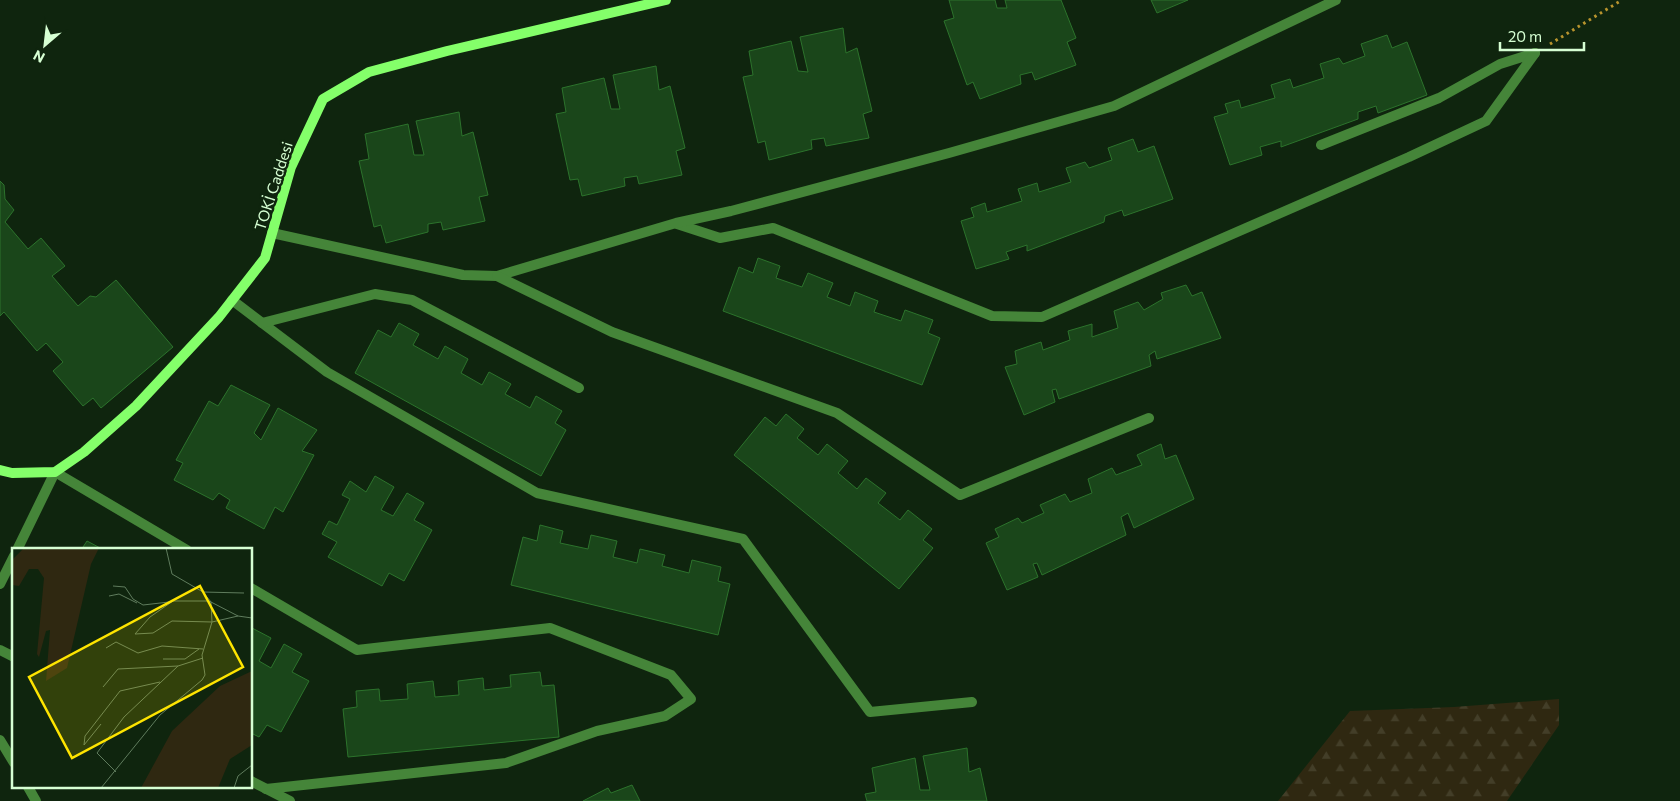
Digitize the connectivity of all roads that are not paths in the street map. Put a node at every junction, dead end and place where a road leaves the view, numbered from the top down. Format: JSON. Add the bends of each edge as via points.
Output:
{"nodes":[{"id":1,"x":666,"y":0,"type":"edge"},
{"id":2,"x":1336,"y":0,"type":"edge"},
{"id":3,"x":1321,"y":145,"type":"dead end"},
{"id":4,"x":676,"y":223,"type":"junction"},
{"id":5,"x":272,"y":233,"type":"junction"},
{"id":6,"x":497,"y":276,"type":"junction"},
{"id":7,"x":232,"y":300,"type":"junction"},
{"id":8,"x":262,"y":323,"type":"junction"},
{"id":9,"x":578,"y":388,"type":"dead end"},
{"id":10,"x":1149,"y":418,"type":"dead end"},
{"id":11,"x":0,"y":470,"type":"edge"},
{"id":12,"x":55,"y":472,"type":"junction"},
{"id":13,"x":18,"y":548,"type":"edge"},
{"id":14,"x":184,"y":548,"type":"edge"},
{"id":15,"x":12,"y":560,"type":"edge"},
{"id":16,"x":0,"y":584,"type":"edge"},
{"id":17,"x":252,"y":589,"type":"edge"},
{"id":18,"x":0,"y":650,"type":"edge"},
{"id":19,"x":12,"y":656,"type":"edge"},
{"id":20,"x":972,"y":702,"type":"dead end"},
{"id":21,"x":0,"y":740,"type":"edge"},
{"id":22,"x":12,"y":760,"type":"edge"},
{"id":23,"x":252,"y":781,"type":"edge"},
{"id":24,"x":29,"y":788,"type":"edge"},
{"id":25,"x":266,"y":788,"type":"junction"},
{"id":26,"x":36,"y":801,"type":"edge"},
{"id":27,"x":290,"y":801,"type":"edge"}],
"edges":[{"from":1,"to":5,"type":"street","name":"TOKİ Caddesi","via":[[369,72],[322,99],[291,167]]},
{"from":2,"to":4,"type":"street","via":[[1114,106],[949,153]]},
{"from":3,"to":4,"type":"street","via":[[1439,98],[1500,64],[1535,53],[1486,121],[1042,317],[992,316],[773,228],[720,238]]},
{"from":4,"to":6,"type":"street"},
{"from":5,"to":6,"type":"street","via":[[463,275]]},
{"from":5,"to":7,"type":"street","name":"TOKİ Caddesi","via":[[265,258]]},
{"from":6,"to":10,"type":"street","via":[[612,332],[837,413],[960,496]]},
{"from":7,"to":8,"type":"street"},
{"from":7,"to":12,"type":"street","name":"TOKİ Caddesi","via":[[136,406],[84,452]]},
{"from":8,"to":9,"type":"street","via":[[375,294],[412,300]]},
{"from":8,"to":20,"type":"street","via":[[327,372],[537,493],[743,538],[870,712]]},
{"from":11,"to":12,"type":"street","via":[[12,473]]},
{"from":12,"to":13,"type":"street"},
{"from":12,"to":14,"type":"street"},
{"from":15,"to":16,"type":"street"},
{"from":17,"to":25,"type":"street","via":[[357,650],[550,628],[671,675],[691,699],[665,716],[597,731],[506,763]]},
{"from":18,"to":19,"type":"street"},
{"from":21,"to":22,"type":"street"},
{"from":23,"to":25,"type":"street"},
{"from":24,"to":26,"type":"street"},
{"from":25,"to":27,"type":"street"}]}
